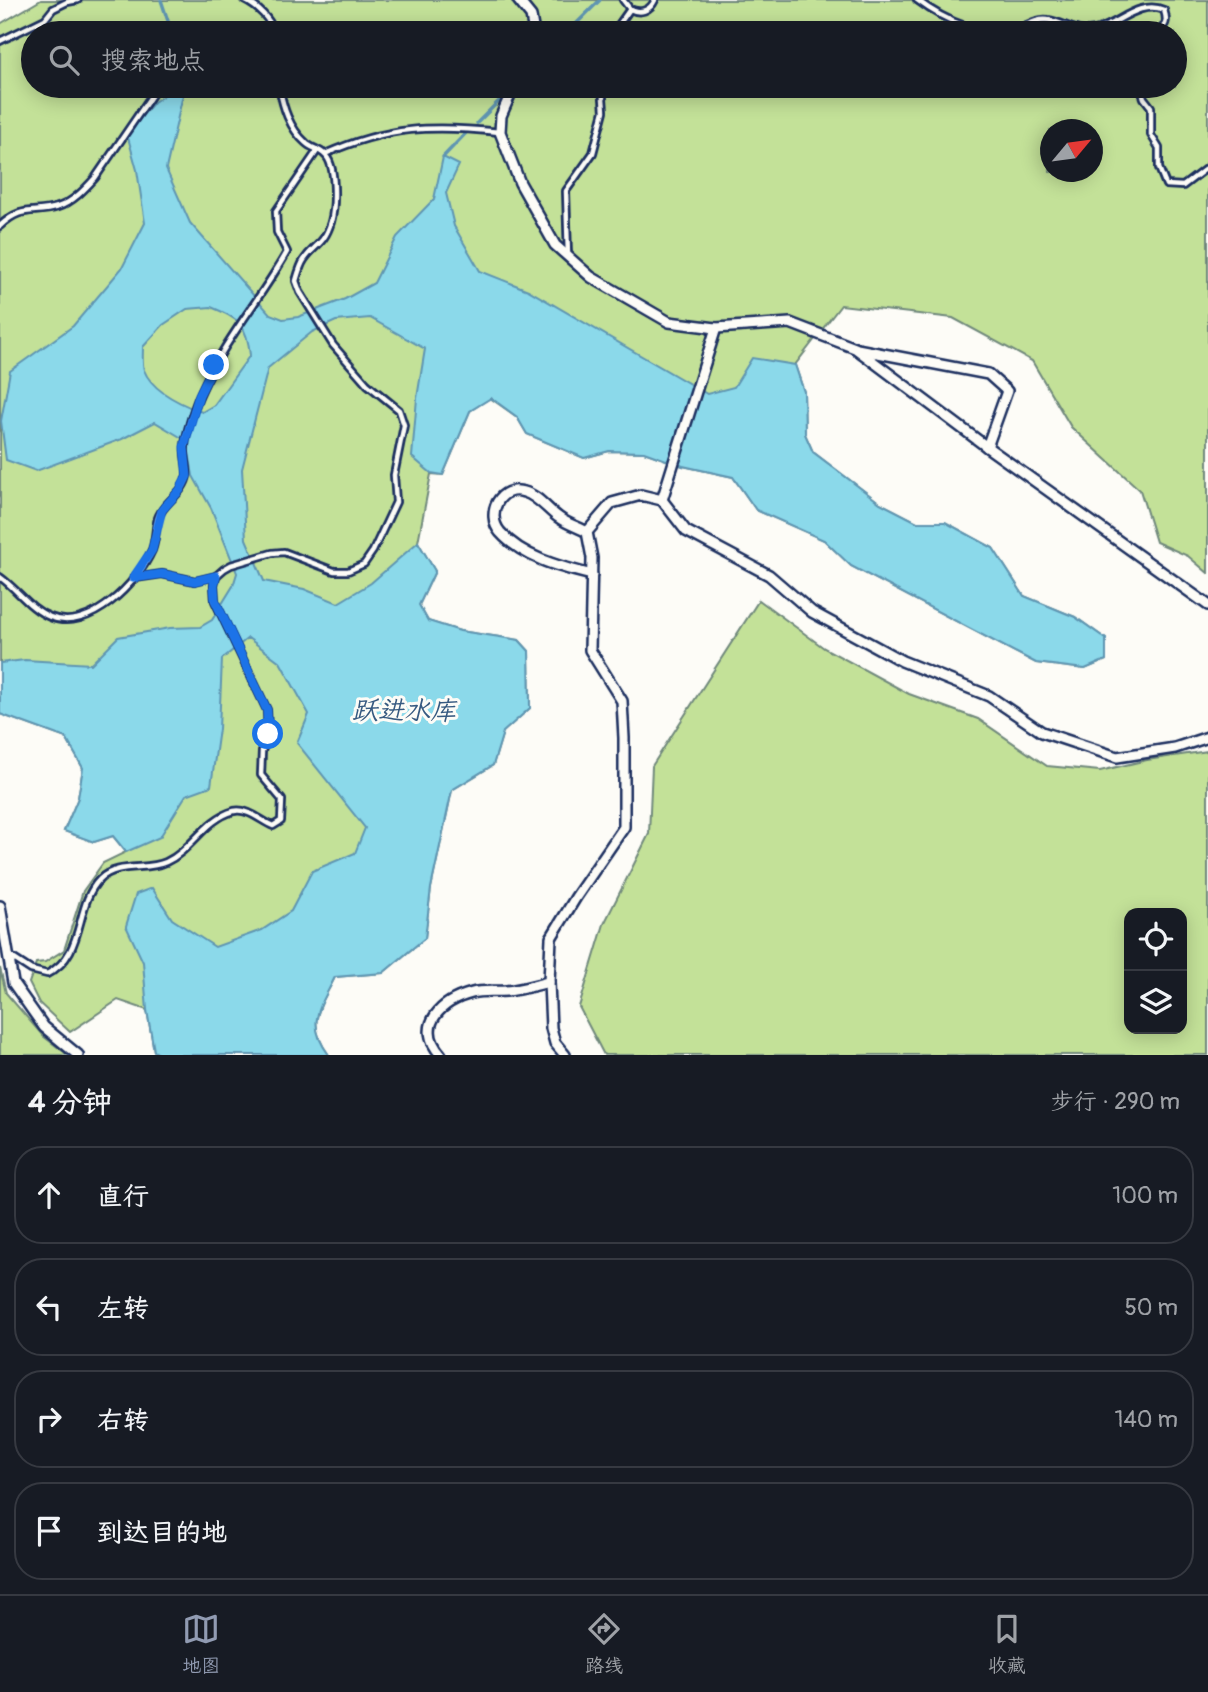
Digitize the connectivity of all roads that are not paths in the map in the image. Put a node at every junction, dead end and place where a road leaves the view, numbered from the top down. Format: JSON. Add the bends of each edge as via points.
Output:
{"nodes":[{"id":1,"x":78,"y":0,"type":"edge"},
{"id":2,"x":244,"y":0,"type":"edge"},
{"id":3,"x":518,"y":0,"type":"edge"},
{"id":4,"x":623,"y":0,"type":"edge"},
{"id":5,"x":654,"y":0,"type":"edge"},
{"id":6,"x":917,"y":0,"type":"edge"},
{"id":7,"x":630,"y":9,"type":"junction"},
{"id":8,"x":41,"y":21,"type":"edge"},
{"id":9,"x":270,"y":21,"type":"edge"},
{"id":10,"x":532,"y":21,"type":"edge"},
{"id":11,"x":622,"y":21,"type":"edge"},
{"id":12,"x":954,"y":21,"type":"edge"},
{"id":13,"x":1115,"y":21,"type":"edge"},
{"id":14,"x":1167,"y":21,"type":"edge"},
{"id":15,"x":21,"y":31,"type":"edge"},
{"id":16,"x":0,"y":41,"type":"edge"},
{"id":17,"x":150,"y":98,"type":"edge"},
{"id":18,"x":282,"y":98,"type":"edge"},
{"id":19,"x":509,"y":98,"type":"edge"},
{"id":20,"x":603,"y":98,"type":"edge"},
{"id":21,"x":1144,"y":98,"type":"edge"},
{"id":22,"x":500,"y":132,"type":"junction"},
{"id":23,"x":317,"y":151,"type":"junction"},
{"id":24,"x":325,"y":154,"type":"junction"},
{"id":25,"x":1208,"y":167,"type":"edge"},
{"id":26,"x":0,"y":226,"type":"edge"},
{"id":27,"x":569,"y":257,"type":"junction"},
{"id":28,"x":716,"y":328,"type":"junction"},
{"id":29,"x":855,"y":348,"type":"junction"},
{"id":30,"x":987,"y":447,"type":"junction"},
{"id":31,"x":662,"y":500,"type":"junction"},
{"id":32,"x":587,"y":532,"type":"junction"},
{"id":33,"x":592,"y":575,"type":"junction"},
{"id":34,"x":216,"y":576,"type":"junction"},
{"id":35,"x":0,"y":577,"type":"edge"},
{"id":36,"x":133,"y":578,"type":"junction"},
{"id":37,"x":1208,"y":605,"type":"edge"},
{"id":38,"x":1208,"y":737,"type":"edge"},
{"id":39,"x":0,"y":906,"type":"edge"},
{"id":40,"x":2,"y":940,"type":"edge"},
{"id":41,"x":7,"y":955,"type":"junction"},
{"id":42,"x":549,"y":982,"type":"junction"},
{"id":43,"x":78,"y":1055,"type":"edge"},
{"id":44,"x":441,"y":1055,"type":"edge"},
{"id":45,"x":565,"y":1055,"type":"edge"}],
"edges":[{"from":1,"to":8,"type":"lane","via":[[53,9]]},
{"from":2,"to":9,"type":"lane"},
{"from":3,"to":10,"type":"street"},
{"from":4,"to":7,"type":"lane"},
{"from":5,"to":7,"type":"lane","via":[[646,11]]},
{"from":6,"to":12,"type":"lane"},
{"from":7,"to":11,"type":"lane"},
{"from":13,"to":14,"type":"lane","via":[[1156,6],[1164,10]]},
{"from":15,"to":16,"type":"lane"},
{"from":17,"to":26,"type":"lane","via":[[84,190],[59,206],[13,215]]},
{"from":18,"to":23,"type":"lane","via":[[291,125]]},
{"from":19,"to":22,"type":"street"},
{"from":20,"to":27,"type":"lane","via":[[593,153],[566,191]]},
{"from":21,"to":25,"type":"lane","via":[[1151,107],[1151,135],[1159,148],[1159,168],[1166,185],[1183,186]]},
{"from":22,"to":24,"type":"lane","via":[[426,127],[386,133]]},
{"from":22,"to":27,"type":"street","via":[[520,183],[555,245]]},
{"from":23,"to":24,"type":"lane"},
{"from":23,"to":36,"type":"lane","via":[[276,211],[277,232],[287,252],[199,395],[184,447],[187,476],[162,510],[152,550]]},
{"from":24,"to":34,"type":"lane","via":[[331,166],[332,218],[328,234],[302,264],[296,281],[333,345],[367,384],[399,410],[404,425],[394,475],[396,502],[373,551],[355,569],[334,571],[284,552],[231,565]]},
{"from":27,"to":28,"type":"street","via":[[591,277],[669,322]]},
{"from":28,"to":29,"type":"street","via":[[790,323]]},
{"from":28,"to":31,"type":"street"},
{"from":29,"to":30,"type":"street"},
{"from":29,"to":30,"type":"street","via":[[988,374],[1007,391]]},
{"from":30,"to":37,"type":"street"},
{"from":31,"to":32,"type":"street","via":[[641,495],[612,503]]},
{"from":31,"to":38,"type":"street","via":[[686,531],[769,575],[812,612],[902,661],[989,696],[1042,732],[1117,757],[1175,748]]},
{"from":32,"to":33,"type":"street"},
{"from":32,"to":33,"type":"street","via":[[561,520],[527,492],[514,489],[501,495],[494,511],[494,524],[502,534],[529,554]]},
{"from":33,"to":42,"type":"street","via":[[590,650],[622,701],[624,827],[551,938]]},
{"from":34,"to":36,"type":"lane","via":[[195,581],[162,574]]},
{"from":34,"to":41,"type":"lane","via":[[215,600],[267,710],[261,775],[282,800],[281,821],[273,826],[236,811],[210,824],[164,863],[101,878],[60,968],[47,974],[30,970]]},
{"from":35,"to":36,"type":"lane","via":[[47,616],[60,620],[92,615]]},
{"from":39,"to":40,"type":"street"},
{"from":40,"to":41,"type":"street"},
{"from":41,"to":43,"type":"street","via":[[13,984],[44,1027]]},
{"from":42,"to":44,"type":"street","via":[[470,994],[444,1008],[428,1030],[432,1046]]},
{"from":42,"to":45,"type":"street","via":[[551,1028]]}]}
